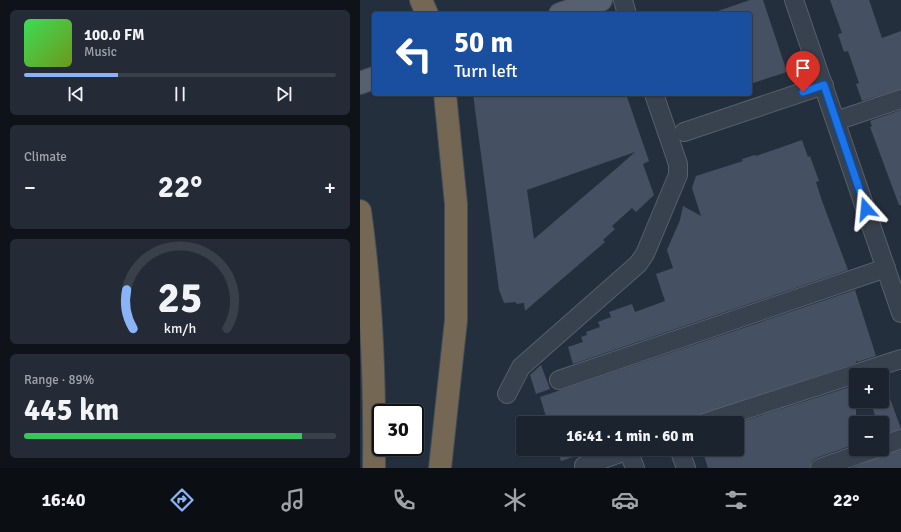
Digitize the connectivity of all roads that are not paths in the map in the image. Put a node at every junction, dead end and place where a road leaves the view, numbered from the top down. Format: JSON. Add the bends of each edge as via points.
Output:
{"nodes":[{"id":1,"x":421,"y":0,"type":"edge"},
{"id":2,"x":601,"y":0,"type":"edge"},
{"id":3,"x":623,"y":0,"type":"edge"},
{"id":4,"x":794,"y":0,"type":"edge"},
{"id":5,"x":426,"y":12,"type":"edge"},
{"id":6,"x":566,"y":12,"type":"edge"},
{"id":7,"x":626,"y":12,"type":"edge"},
{"id":8,"x":372,"y":79,"type":"edge"},
{"id":9,"x":360,"y":82,"type":"edge"},
{"id":10,"x":824,"y":85,"type":"junction"},
{"id":11,"x":446,"y":96,"type":"edge"},
{"id":12,"x":655,"y":96,"type":"edge"},
{"id":13,"x":901,"y":99,"type":"edge"},
{"id":14,"x":836,"y":121,"type":"junction"},
{"id":15,"x":684,"y":132,"type":"dead end"},
{"id":16,"x":360,"y":211,"type":"edge"},
{"id":17,"x":886,"y":268,"type":"junction"},
{"id":18,"x":901,"y":313,"type":"edge"},
{"id":19,"x":901,"y":358,"type":"edge"},
{"id":20,"x":560,"y":380,"type":"dead end"},
{"id":21,"x":507,"y":394,"type":"dead end"},
{"id":22,"x":725,"y":416,"type":"edge"},
{"id":23,"x":901,"y":439,"type":"edge"},
{"id":24,"x":889,"y":443,"type":"edge"},
{"id":25,"x":610,"y":456,"type":"edge"},
{"id":26,"x":631,"y":456,"type":"edge"},
{"id":27,"x":682,"y":456,"type":"edge"},
{"id":28,"x":854,"y":456,"type":"edge"},
{"id":29,"x":374,"y":468,"type":"edge"},
{"id":30,"x":440,"y":468,"type":"edge"},
{"id":31,"x":584,"y":468,"type":"edge"},
{"id":32,"x":635,"y":468,"type":"edge"},
{"id":33,"x":686,"y":468,"type":"edge"},
{"id":34,"x":820,"y":468,"type":"edge"}],
"edges":[{"from":1,"to":5,"type":"highway"},
{"from":2,"to":6,"type":"main road"},
{"from":3,"to":7,"type":"street"},
{"from":4,"to":10,"type":"street"},
{"from":8,"to":9,"type":"main road"},
{"from":10,"to":14,"type":"street"},
{"from":10,"to":15,"type":"street"},
{"from":11,"to":30,"type":"highway","via":[[456,204],[456,320]]},
{"from":12,"to":21,"type":"street","via":[[678,164],[678,175],[645,254],[638,264],[521,367]]},
{"from":13,"to":14,"type":"street"},
{"from":14,"to":17,"type":"street"},
{"from":16,"to":29,"type":"highway","via":[[372,319]]},
{"from":17,"to":18,"type":"street"},
{"from":17,"to":20,"type":"street"},
{"from":19,"to":22,"type":"street"},
{"from":23,"to":24,"type":"street"},
{"from":25,"to":31,"type":"street"},
{"from":26,"to":32,"type":"street"},
{"from":27,"to":33,"type":"street"},
{"from":28,"to":34,"type":"street"}]}
